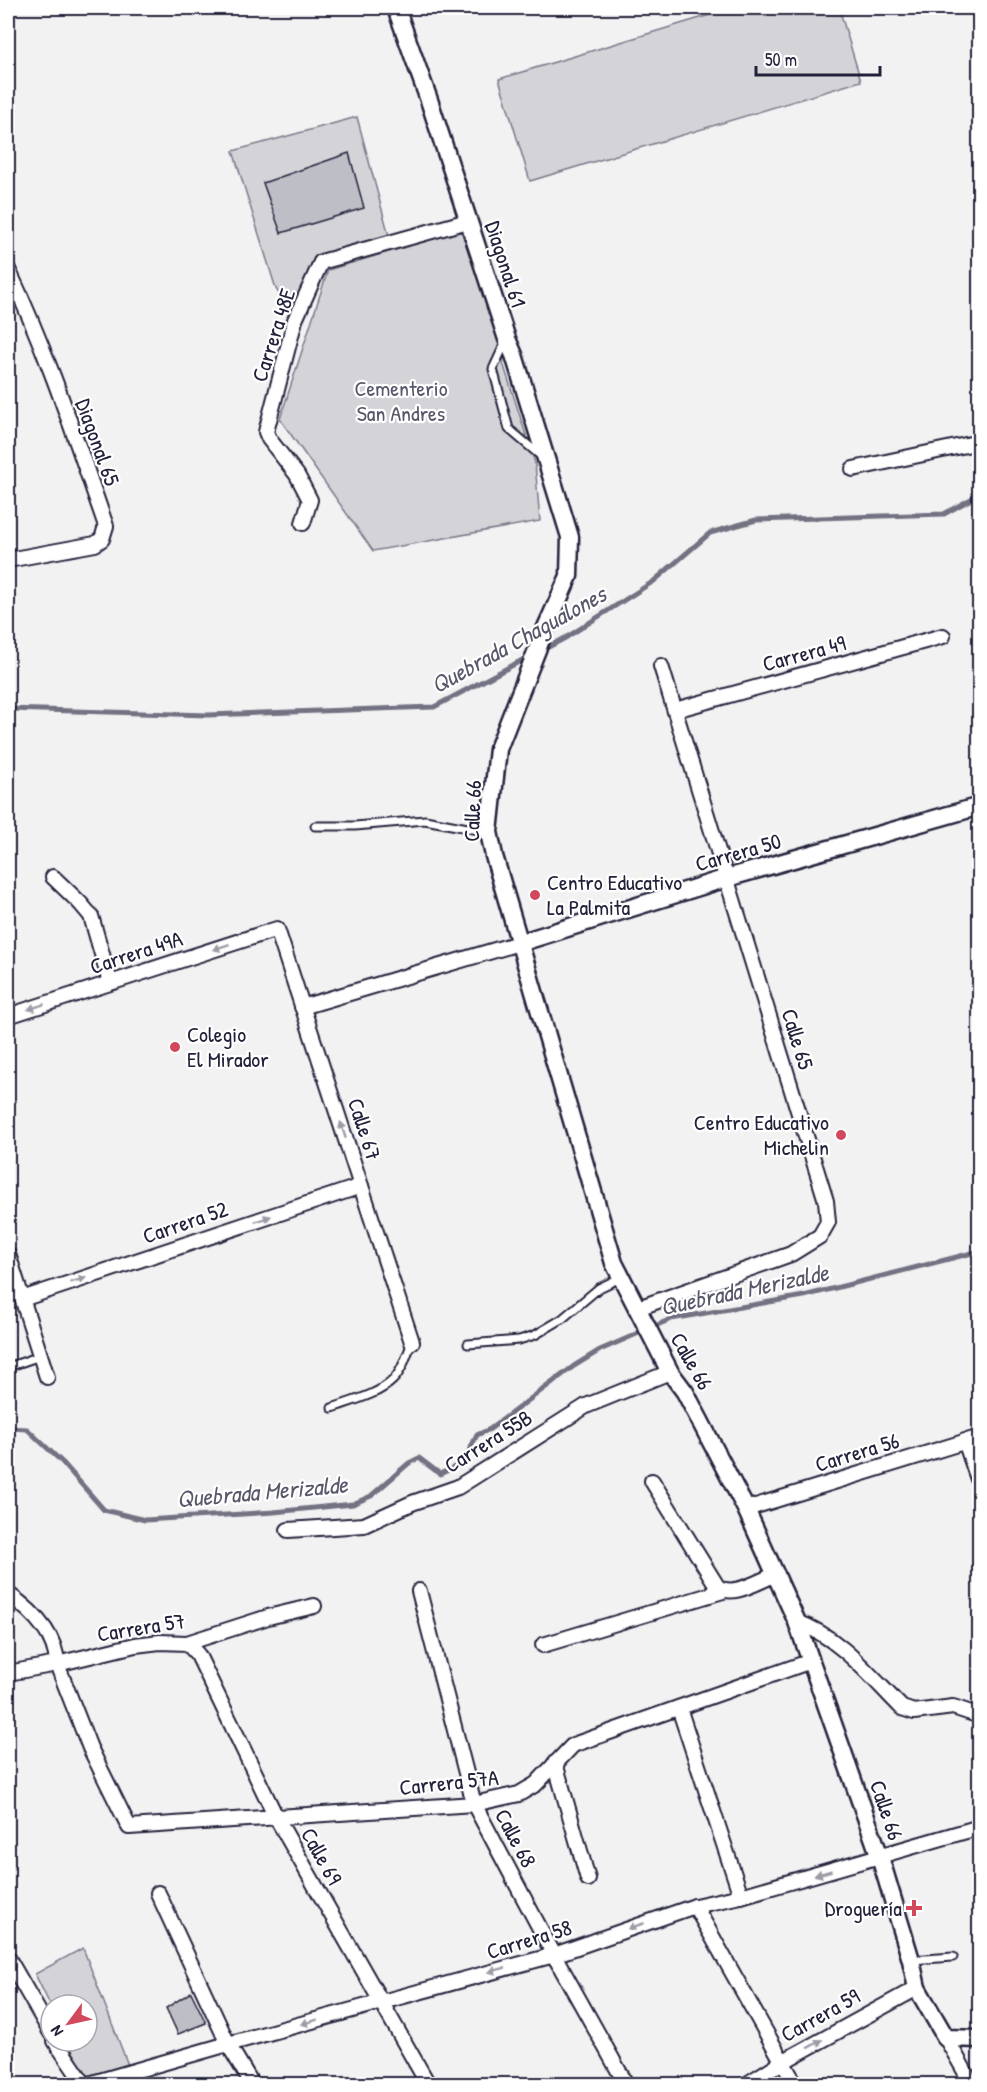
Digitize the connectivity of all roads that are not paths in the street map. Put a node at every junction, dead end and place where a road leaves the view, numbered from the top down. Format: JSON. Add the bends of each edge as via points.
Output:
{"nodes":[{"id":1,"x":396,"y":8,"type":"edge"},
{"id":2,"x":468,"y":220,"type":"junction"},
{"id":3,"x":8,"y":269,"type":"edge"},
{"id":4,"x":507,"y":339,"type":"junction"},
{"id":5,"x":980,"y":442,"type":"edge"},
{"id":6,"x":545,"y":460,"type":"junction"},
{"id":7,"x":853,"y":469,"type":"dead end"},
{"id":8,"x":303,"y":523,"type":"dead end"},
{"id":9,"x":570,"y":537,"type":"joint"},
{"id":10,"x":8,"y":560,"type":"edge"},
{"id":11,"x":944,"y":636,"type":"dead end"},
{"id":12,"x":662,"y":666,"type":"dead end"},
{"id":13,"x":675,"y":710,"type":"junction"},
{"id":14,"x":980,"y":806,"type":"edge"},
{"id":15,"x":315,"y":826,"type":"dead end"},
{"id":16,"x":489,"y":832,"type":"junction"},
{"id":17,"x":52,"y":877,"type":"dead end"},
{"id":18,"x":727,"y":878,"type":"junction"},
{"id":19,"x":277,"y":929,"type":"joint"},
{"id":20,"x":519,"y":943,"type":"junction"},
{"id":21,"x":110,"y":982,"type":"junction"},
{"id":22,"x":303,"y":1007,"type":"junction"},
{"id":23,"x":8,"y":1016,"type":"edge"},
{"id":24,"x":361,"y":1185,"type":"junction"},
{"id":25,"x":8,"y":1254,"type":"edge"},
{"id":26,"x":622,"y":1277,"type":"junction"},
{"id":27,"x":22,"y":1299,"type":"junction"},
{"id":28,"x":638,"y":1309,"type":"junction"},
{"id":29,"x":412,"y":1342,"type":"joint"},
{"id":30,"x":468,"y":1344,"type":"dead end"},
{"id":31,"x":40,"y":1356,"type":"junction"},
{"id":32,"x":8,"y":1367,"type":"edge"},
{"id":33,"x":670,"y":1372,"type":"junction"},
{"id":34,"x":47,"y":1377,"type":"dead end"},
{"id":35,"x":332,"y":1408,"type":"dead end"},
{"id":36,"x":980,"y":1437,"type":"edge"},
{"id":37,"x":965,"y":1441,"type":"junction"},
{"id":38,"x":652,"y":1481,"type":"dead end"},
{"id":39,"x":980,"y":1485,"type":"edge"},
{"id":40,"x":746,"y":1509,"type":"junction"},
{"id":41,"x":288,"y":1530,"type":"dead end"},
{"id":42,"x":777,"y":1574,"type":"junction"},
{"id":43,"x":419,"y":1591,"type":"dead end"},
{"id":44,"x":727,"y":1592,"type":"junction"},
{"id":45,"x":8,"y":1594,"type":"edge"},
{"id":46,"x":314,"y":1606,"type":"dead end"},
{"id":47,"x":797,"y":1622,"type":"junction"},
{"id":48,"x":187,"y":1643,"type":"junction"},
{"id":49,"x":543,"y":1645,"type":"dead end"},
{"id":50,"x":812,"y":1661,"type":"junction"},
{"id":51,"x":57,"y":1664,"type":"junction"},
{"id":52,"x":8,"y":1673,"type":"edge"},
{"id":53,"x":679,"y":1708,"type":"junction"},
{"id":54,"x":980,"y":1716,"type":"edge"},
{"id":55,"x":555,"y":1763,"type":"junction"},
{"id":56,"x":474,"y":1804,"type":"junction"},
{"id":57,"x":276,"y":1817,"type":"junction"},
{"id":58,"x":980,"y":1827,"type":"edge"},
{"id":59,"x":880,"y":1857,"type":"junction"},
{"id":60,"x":588,"y":1879,"type":"dead end"},
{"id":61,"x":158,"y":1893,"type":"dead end"},
{"id":62,"x":741,"y":1896,"type":"junction"},
{"id":63,"x":695,"y":1906,"type":"junction"},
{"id":64,"x":554,"y":1955,"type":"junction"},
{"id":65,"x":953,"y":1957,"type":"dead end"},
{"id":66,"x":8,"y":1958,"type":"edge"},
{"id":67,"x":911,"y":1960,"type":"junction"},
{"id":68,"x":917,"y":1988,"type":"junction"},
{"id":69,"x":380,"y":2002,"type":"junction"},
{"id":70,"x":39,"y":2012,"type":"edge"},
{"id":71,"x":946,"y":2038,"type":"junction"},
{"id":72,"x":980,"y":2038,"type":"edge"},
{"id":73,"x":228,"y":2044,"type":"junction"},
{"id":74,"x":63,"y":2053,"type":"edge"},
{"id":75,"x":782,"y":2062,"type":"junction"},
{"id":76,"x":86,"y":2085,"type":"edge"},
{"id":77,"x":252,"y":2085,"type":"edge"},
{"id":78,"x":428,"y":2085,"type":"edge"},
{"id":79,"x":627,"y":2085,"type":"edge"},
{"id":80,"x":747,"y":2085,"type":"edge"},
{"id":81,"x":795,"y":2085,"type":"edge"},
{"id":82,"x":972,"y":2085,"type":"edge"}],
"edges":[{"from":1,"to":2,"type":"street","name":"Diagonal 61"},
{"from":2,"to":4,"type":"street","name":"Diagonal 61"},
{"from":2,"to":8,"type":"street","name":"Carrera 48E","via":[[321,262],[295,320],[266,432],[310,500]]},
{"from":3,"to":10,"type":"street","name":"Diagonal 65","via":[[26,307],[106,526],[102,539],[95,543]]},
{"from":4,"to":6,"type":"street","name":"Diagonal 61"},
{"from":4,"to":6,"type":"lane","via":[[493,369],[509,429]]},
{"from":5,"to":7,"type":"street"},
{"from":6,"to":9,"type":"street","name":"Diagonal 61"},
{"from":9,"to":16,"type":"street","name":"Calle 66","via":[[569,576],[498,749]]},
{"from":11,"to":13,"type":"street","name":"Carrera 49"},
{"from":12,"to":13,"type":"street","name":"Calle 65"},
{"from":13,"to":18,"type":"street","name":"Calle 65"},
{"from":14,"to":18,"type":"street","name":"Carrera 50"},
{"from":15,"to":16,"type":"lane","via":[[425,820]]},
{"from":16,"to":20,"type":"street","name":"Calle 66"},
{"from":17,"to":21,"type":"street","via":[[91,916]]},
{"from":18,"to":20,"type":"street","name":"Carrera 50"},
{"from":18,"to":28,"type":"street","name":"Calle 65","via":[[826,1201],[828,1222],[820,1236],[791,1254]]},
{"from":19,"to":21,"type":"street","name":"Carrera 49A","one_way":true},
{"from":19,"to":22,"type":"street","name":"Calle 67"},
{"from":20,"to":22,"type":"street","name":"Carrera 50"},
{"from":20,"to":26,"type":"street","name":"Calle 66","via":[[614,1263]]},
{"from":21,"to":23,"type":"street","name":"Carrera 49A","one_way":true},
{"from":24,"to":22,"type":"street","name":"Calle 67","one_way":true},
{"from":27,"to":24,"type":"street","name":"Carrera 52","one_way":true},
{"from":24,"to":29,"type":"street","name":"Calle 67"},
{"from":25,"to":27,"type":"street"},
{"from":26,"to":28,"type":"street","name":"Calle 66"},
{"from":26,"to":30,"type":"lane","via":[[599,1288],[562,1319],[535,1335]]},
{"from":27,"to":31,"type":"street"},
{"from":28,"to":33,"type":"street","name":"Calle 66"},
{"from":29,"to":35,"type":"lane","via":[[392,1380]]},
{"from":31,"to":32,"type":"lane"},
{"from":31,"to":34,"type":"street"},
{"from":33,"to":40,"type":"street","name":"Calle 66","via":[[685,1392]]},
{"from":33,"to":41,"type":"street","name":"Carrera 55B","via":[[586,1406],[458,1486],[364,1525]]},
{"from":36,"to":37,"type":"street","name":"Carrera 56"},
{"from":37,"to":39,"type":"street"},
{"from":37,"to":40,"type":"street","name":"Carrera 56"},
{"from":38,"to":44,"type":"street","via":[[717,1586]]},
{"from":40,"to":42,"type":"street","name":"Calle 66"},
{"from":42,"to":44,"type":"street"},
{"from":42,"to":47,"type":"street","name":"Calle 66"},
{"from":43,"to":56,"type":"street","name":"Calle 68"},
{"from":44,"to":49,"type":"street"},
{"from":45,"to":51,"type":"street","via":[[42,1625],[57,1654]]},
{"from":46,"to":48,"type":"street","name":"Carrera 57"},
{"from":47,"to":50,"type":"street","name":"Calle 66"},
{"from":47,"to":54,"type":"street","via":[[817,1629],[839,1646],[902,1708],[914,1712],[952,1707]]},
{"from":48,"to":51,"type":"street","name":"Carrera 57","via":[[152,1643]]},
{"from":48,"to":57,"type":"street","name":"Calle 69","via":[[198,1655]]},
{"from":50,"to":53,"type":"street","name":"Carrera 57A"},
{"from":50,"to":59,"type":"street","name":"Calle 66"},
{"from":51,"to":52,"type":"street","name":"Carrera 57"},
{"from":51,"to":57,"type":"street","name":"Carrera 57A","via":[[90,1748],[129,1827]]},
{"from":53,"to":55,"type":"street","name":"Carrera 57A","via":[[573,1745]]},
{"from":53,"to":62,"type":"street"},
{"from":55,"to":56,"type":"street","name":"Carrera 57A","via":[[536,1784],[519,1794]]},
{"from":55,"to":60,"type":"street"},
{"from":56,"to":57,"type":"street","name":"Carrera 57A"},
{"from":56,"to":64,"type":"street","name":"Calle 68"},
{"from":57,"to":69,"type":"street","name":"Calle 69"},
{"from":58,"to":59,"type":"street","name":"Carrera 58"},
{"from":59,"to":62,"type":"street","name":"Carrera 58","one_way":true},
{"from":59,"to":67,"type":"street","name":"Calle 66"},
{"from":61,"to":73,"type":"street"},
{"from":62,"to":63,"type":"street","name":"Carrera 58"},
{"from":63,"to":64,"type":"street","name":"Carrera 58","one_way":true},
{"from":63,"to":75,"type":"street"},
{"from":64,"to":69,"type":"street","name":"Carrera 58","one_way":true},
{"from":64,"to":79,"type":"street","name":"Calle 68"},
{"from":65,"to":67,"type":"lane"},
{"from":66,"to":70,"type":"street"},
{"from":67,"to":68,"type":"street","name":"Calle 66"},
{"from":68,"to":71,"type":"street","name":"Calle 66"},
{"from":75,"to":68,"type":"street","name":"Carrera 59","one_way":true},
{"from":69,"to":73,"type":"street","name":"Carrera 58","one_way":true},
{"from":69,"to":78,"type":"street","name":"Calle 69"},
{"from":71,"to":72,"type":"street"},
{"from":71,"to":82,"type":"street","name":"Calle 66"},
{"from":73,"to":76,"type":"street","name":"Carrera 58"},
{"from":73,"to":77,"type":"street"},
{"from":74,"to":76,"type":"street"},
{"from":75,"to":80,"type":"street","name":"Carrera 59"},
{"from":75,"to":81,"type":"street"}]}
